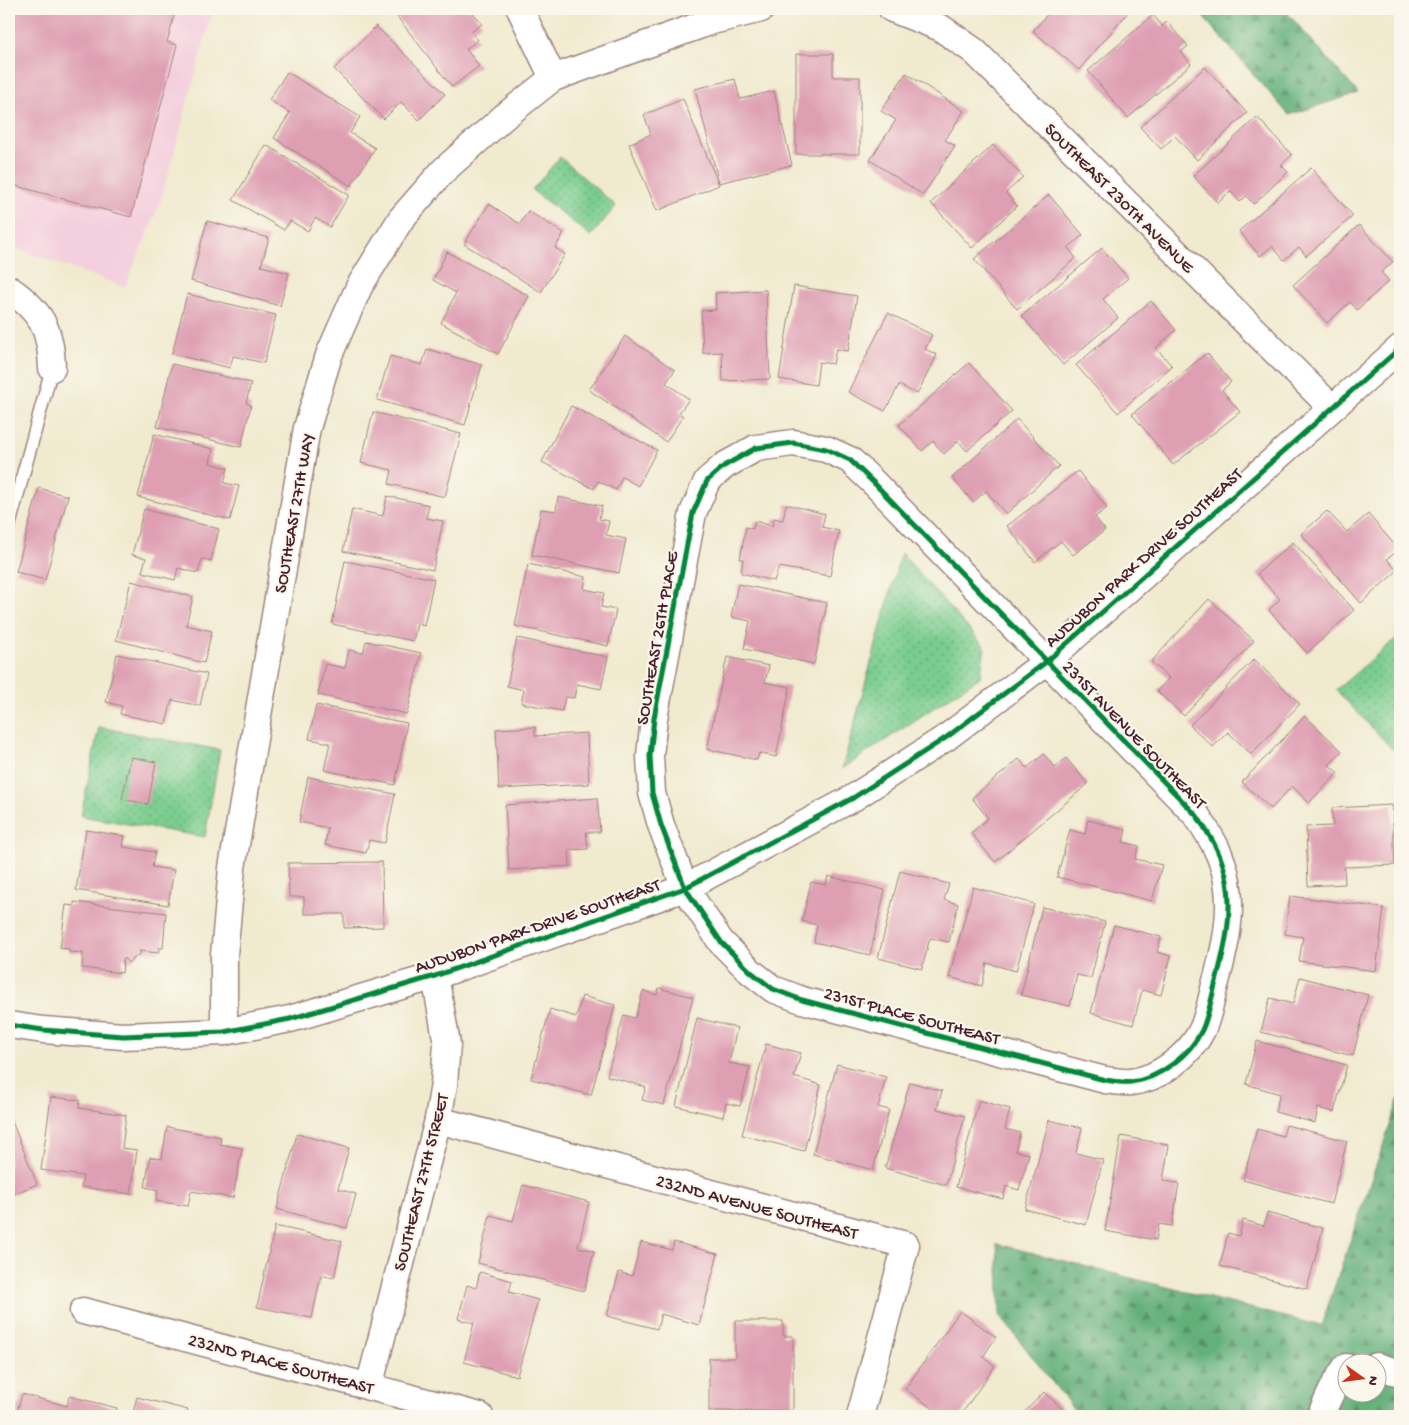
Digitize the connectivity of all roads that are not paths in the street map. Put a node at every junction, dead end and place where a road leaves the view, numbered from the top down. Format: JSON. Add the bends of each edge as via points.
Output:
{"nodes":[{"id":1,"x":520,"y":9,"type":"edge"},
{"id":2,"x":761,"y":9,"type":"edge"},
{"id":3,"x":892,"y":9,"type":"edge"},
{"id":4,"x":553,"y":78,"type":"junction"},
{"id":5,"x":9,"y":290,"type":"edge"},
{"id":6,"x":1400,"y":348,"type":"edge"},
{"id":7,"x":52,"y":368,"type":"joint"},
{"id":8,"x":1332,"y":408,"type":"junction"},
{"id":9,"x":756,"y":448,"type":"joint"},
{"id":10,"x":9,"y":526,"type":"edge"},
{"id":11,"x":1046,"y":662,"type":"junction"},
{"id":12,"x":685,"y":888,"type":"junction"},
{"id":13,"x":435,"y":976,"type":"junction"},
{"id":14,"x":9,"y":1025,"type":"edge"},
{"id":15,"x":224,"y":1032,"type":"junction"},
{"id":16,"x":1174,"y":1064,"type":"joint"},
{"id":17,"x":438,"y":1120,"type":"junction"},
{"id":18,"x":83,"y":1311,"type":"dead end"},
{"id":19,"x":1386,"y":1369,"type":"edge"},
{"id":20,"x":1400,"y":1373,"type":"edge"},
{"id":21,"x":1336,"y":1382,"type":"edge"},
{"id":22,"x":369,"y":1386,"type":"junction"},
{"id":23,"x":480,"y":1416,"type":"edge"},
{"id":24,"x":860,"y":1416,"type":"edge"},
{"id":25,"x":1320,"y":1416,"type":"edge"}],
"edges":[{"from":1,"to":4,"type":"street"},
{"from":2,"to":4,"type":"street","via":[[712,21]]},
{"from":3,"to":8,"type":"street","name":"SOUTHEAST 230TH AVENUE","via":[[941,28],[974,51]]},
{"from":4,"to":15,"type":"street","name":"SOUTHEAST 27TH WAY","via":[[443,170],[401,219],[359,287],[328,355],[307,428],[232,868],[224,955]]},
{"from":5,"to":7,"type":"street","via":[[31,306],[45,327],[51,346]]},
{"from":6,"to":8,"type":"street","name":"AUDUBON PARK DRIVE SOUTHEAST"},
{"from":7,"to":10,"type":"lane"},
{"from":8,"to":11,"type":"street","name":"AUDUBON PARK DRIVE SOUTHEAST"},
{"from":9,"to":11,"type":"street","name":"231ST AVENUE SOUTHEAST","via":[[793,443],[826,449],[850,460]]},
{"from":9,"to":12,"type":"street","name":"SOUTHEAST 26TH PLACE","via":[[724,466],[707,481],[693,513],[654,718],[650,756],[652,794]]},
{"from":11,"to":12,"type":"street","name":"AUDUBON PARK DRIVE SOUTHEAST","via":[[947,737],[853,798]]},
{"from":11,"to":16,"type":"street","name":"231ST AVENUE SOUTHEAST","via":[[1197,816],[1217,846],[1227,880],[1230,909],[1224,952],[1202,1029]]},
{"from":12,"to":13,"type":"street","name":"AUDUBON PARK DRIVE SOUTHEAST"},
{"from":12,"to":16,"type":"street","name":"231ST PLACE SOUTHEAST","via":[[721,942],[750,972],[773,989],[802,1000],[1105,1080],[1130,1082],[1146,1079]]},
{"from":13,"to":15,"type":"street","name":"AUDUBON PARK DRIVE SOUTHEAST","via":[[290,1020]]},
{"from":13,"to":17,"type":"street","name":"SOUTHEAST 27TH STREET","via":[[447,1044]]},
{"from":14,"to":15,"type":"street","name":"AUDUBON PARK DRIVE SOUTHEAST","via":[[123,1036]]},
{"from":17,"to":22,"type":"street","name":"SOUTHEAST 27TH STREET"},
{"from":17,"to":24,"type":"street","name":"232ND AVENUE SOUTHEAST","via":[[906,1246]]},
{"from":18,"to":22,"type":"street","name":"232ND PLACE SOUTHEAST"},
{"from":19,"to":20,"type":"street"},
{"from":21,"to":25,"type":"street"},
{"from":22,"to":23,"type":"street","name":"232ND PLACE SOUTHEAST"}]}
